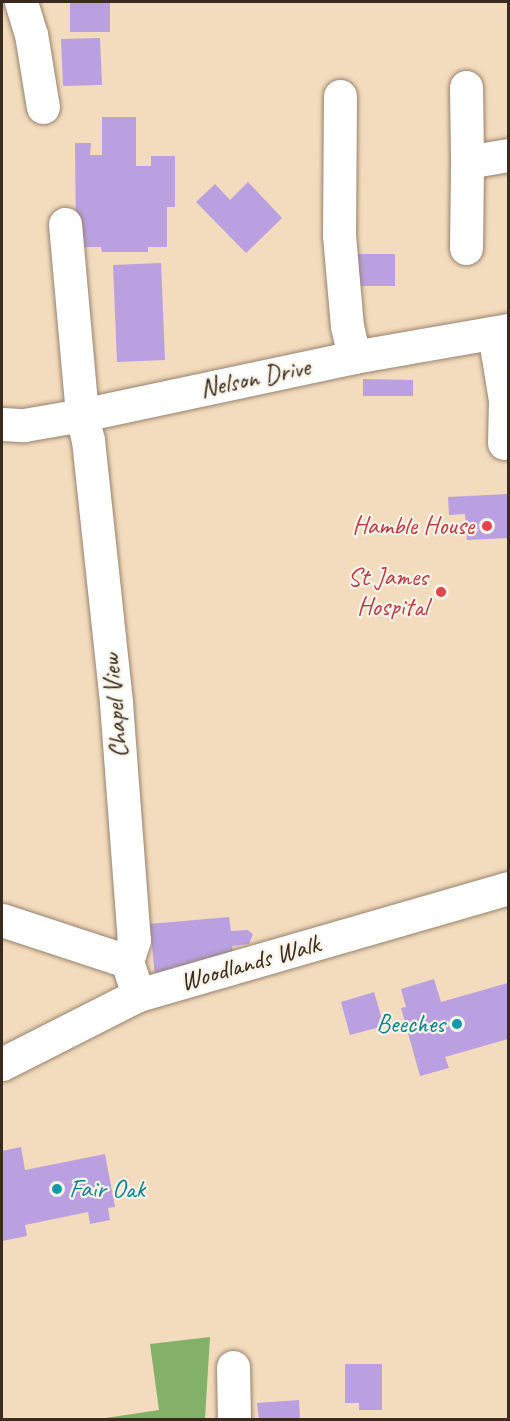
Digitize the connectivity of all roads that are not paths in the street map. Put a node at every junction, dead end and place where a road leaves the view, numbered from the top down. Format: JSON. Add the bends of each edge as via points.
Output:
{"nodes":[{"id":1,"x":21,"y":2,"type":"edge"},
{"id":2,"x":466,"y":87,"type":"dead end"},
{"id":3,"x":340,"y":96,"type":"dead end"},
{"id":4,"x":43,"y":107,"type":"dead end"},
{"id":5,"x":508,"y":155,"type":"edge"},
{"id":6,"x":467,"y":162,"type":"junction"},
{"id":7,"x":65,"y":224,"type":"dead end"},
{"id":8,"x":466,"y":248,"type":"dead end"},
{"id":9,"x":501,"y":331,"type":"edge"},
{"id":10,"x":354,"y":357,"type":"junction"},
{"id":11,"x":82,"y":415,"type":"junction"},
{"id":12,"x":2,"y":424,"type":"edge"},
{"id":13,"x":504,"y":443,"type":"dead end"},
{"id":14,"x":508,"y":888,"type":"edge"},
{"id":15,"x":2,"y":920,"type":"edge"},
{"id":16,"x":127,"y":961,"type":"junction"},
{"id":17,"x":138,"y":995,"type":"junction"},
{"id":18,"x":2,"y":1064,"type":"edge"},
{"id":19,"x":233,"y":1367,"type":"dead end"},
{"id":20,"x":234,"y":1419,"type":"edge"}],
"edges":[{"from":1,"to":4,"type":"street","via":[[31,34]]},
{"from":2,"to":6,"type":"street"},
{"from":3,"to":10,"type":"street","via":[[339,235],[346,326]]},
{"from":5,"to":6,"type":"street"},
{"from":6,"to":8,"type":"street"},
{"from":7,"to":11,"type":"street","name":"Chapel View"},
{"from":9,"to":10,"type":"street","name":"Nelson Drive"},
{"from":9,"to":13,"type":"street"},
{"from":10,"to":11,"type":"street","name":"Nelson Drive"},
{"from":11,"to":12,"type":"street","name":"Nelson Drive","via":[[24,425]]},
{"from":11,"to":16,"type":"street","name":"Chapel View","via":[[116,703],[134,940]]},
{"from":14,"to":17,"type":"street","name":"Woodlands Walk"},
{"from":15,"to":16,"type":"street"},
{"from":16,"to":17,"type":"street"},
{"from":17,"to":18,"type":"street","name":"Woodlands Walk"},
{"from":19,"to":20,"type":"street"}]}
